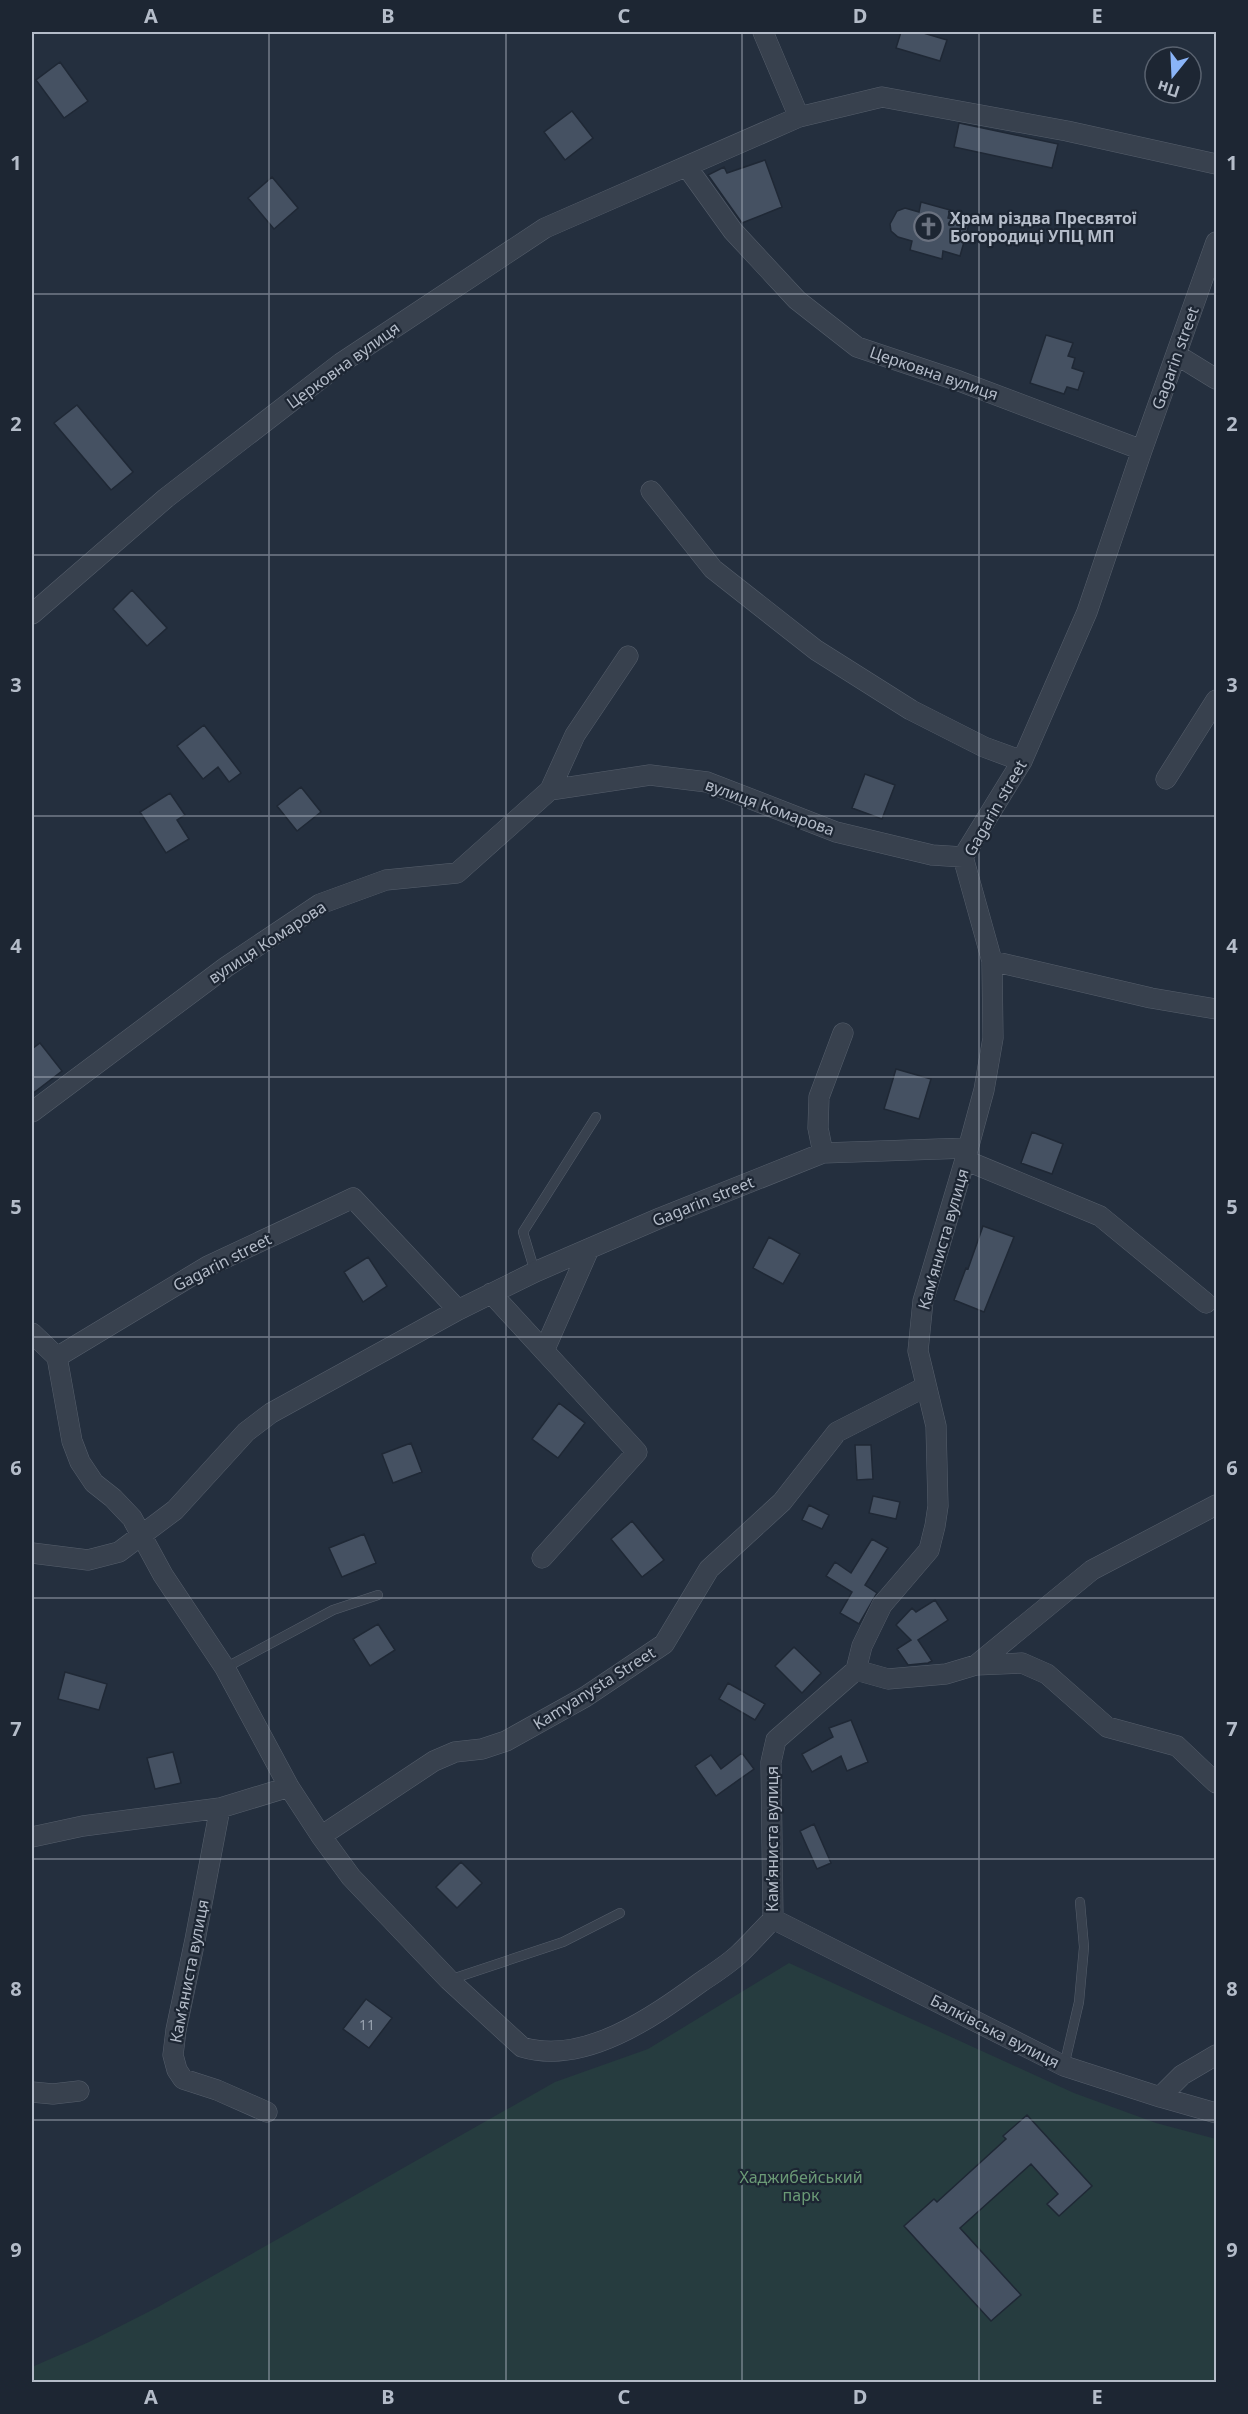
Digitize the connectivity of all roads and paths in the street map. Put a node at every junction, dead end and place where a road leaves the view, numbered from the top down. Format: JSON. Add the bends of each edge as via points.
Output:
{"nodes":[{"id":1,"x":763,"y":32,"type":"edge"},
{"id":2,"x":799,"y":117,"type":"junction"},
{"id":3,"x":1216,"y":164,"type":"edge"},
{"id":4,"x":687,"y":167,"type":"junction"},
{"id":5,"x":1216,"y":242,"type":"edge"},
{"id":6,"x":1177,"y":355,"type":"junction"},
{"id":7,"x":1216,"y":379,"type":"edge"},
{"id":8,"x":1142,"y":450,"type":"junction"},
{"id":9,"x":651,"y":491,"type":"dead end"},
{"id":10,"x":32,"y":614,"type":"edge"},
{"id":11,"x":628,"y":656,"type":"dead end"},
{"id":12,"x":1216,"y":700,"type":"edge"},
{"id":13,"x":1022,"y":761,"type":"junction"},
{"id":14,"x":1166,"y":779,"type":"dead end"},
{"id":15,"x":550,"y":790,"type":"junction"},
{"id":16,"x":963,"y":857,"type":"junction"},
{"id":17,"x":992,"y":961,"type":"junction"},
{"id":18,"x":1216,"y":1009,"type":"edge"},
{"id":19,"x":843,"y":1033,"type":"dead end"},
{"id":20,"x":32,"y":1112,"type":"edge"},
{"id":21,"x":596,"y":1117,"type":"dead end"},
{"id":22,"x":823,"y":1153,"type":"junction"},
{"id":23,"x":967,"y":1154,"type":"junction"},
{"id":24,"x":589,"y":1249,"type":"junction"},
{"id":25,"x":535,"y":1272,"type":"junction"},
{"id":26,"x":491,"y":1293,"type":"junction"},
{"id":27,"x":1206,"y":1303,"type":"dead end"},
{"id":28,"x":458,"y":1310,"type":"junction"},
{"id":29,"x":32,"y":1333,"type":"edge"},
{"id":30,"x":544,"y":1351,"type":"junction"},
{"id":31,"x":57,"y":1357,"type":"junction"},
{"id":32,"x":925,"y":1387,"type":"junction"},
{"id":33,"x":1216,"y":1505,"type":"edge"},
{"id":34,"x":142,"y":1536,"type":"junction"},
{"id":35,"x":32,"y":1553,"type":"edge"},
{"id":36,"x":542,"y":1558,"type":"dead end"},
{"id":37,"x":378,"y":1595,"type":"dead end"},
{"id":38,"x":976,"y":1665,"type":"junction"},
{"id":39,"x":225,"y":1668,"type":"junction"},
{"id":40,"x":856,"y":1670,"type":"junction"},
{"id":41,"x":1216,"y":1783,"type":"edge"},
{"id":42,"x":289,"y":1787,"type":"junction"},
{"id":43,"x":220,"y":1809,"type":"junction"},
{"id":44,"x":321,"y":1836,"type":"junction"},
{"id":45,"x":32,"y":1837,"type":"edge"},
{"id":46,"x":1080,"y":1902,"type":"dead end"},
{"id":47,"x":620,"y":1913,"type":"dead end"},
{"id":48,"x":773,"y":1919,"type":"junction"},
{"id":49,"x":449,"y":1980,"type":"junction"},
{"id":50,"x":1216,"y":2055,"type":"edge"},
{"id":51,"x":1064,"y":2066,"type":"junction"},
{"id":52,"x":79,"y":2091,"type":"dead end"},
{"id":53,"x":32,"y":2092,"type":"edge"},
{"id":54,"x":1160,"y":2097,"type":"junction"},
{"id":55,"x":267,"y":2112,"type":"dead end"},
{"id":56,"x":1216,"y":2113,"type":"edge"}],
"edges":[{"from":1,"to":2,"type":"street"},
{"from":2,"to":3,"type":"street","name":"Церковна вулиця","via":[[882,96]]},
{"from":2,"to":4,"type":"street","name":"Церковна вулиця"},
{"from":4,"to":8,"type":"street","name":"Церковна вулиця","via":[[733,231],[797,300],[857,347]]},
{"from":4,"to":10,"type":"street","name":"Церковна вулиця","via":[[546,228],[341,363],[166,498]]},
{"from":5,"to":6,"type":"street","name":"Gagarin street"},
{"from":6,"to":7,"type":"street"},
{"from":6,"to":8,"type":"street","name":"Gagarin street"},
{"from":8,"to":13,"type":"street","name":"Gagarin street","via":[[1088,612]]},
{"from":9,"to":13,"type":"street","via":[[714,570],[816,650],[911,710],[984,747]]},
{"from":11,"to":15,"type":"street","via":[[575,735]]},
{"from":12,"to":14,"type":"street"},
{"from":13,"to":16,"type":"street","name":"Gagarin street"},
{"from":15,"to":16,"type":"street","name":"вулиця Комарова","via":[[650,776],[707,782],[836,832],[932,855]]},
{"from":15,"to":20,"type":"street","name":"вулиця Комарова","via":[[457,873],[386,880],[320,904],[226,967]]},
{"from":16,"to":17,"type":"street","name":"Gagarin street"},
{"from":17,"to":18,"type":"street"},
{"from":17,"to":23,"type":"street","name":"Gagarin street","via":[[993,1038]]},
{"from":19,"to":22,"type":"street","via":[[819,1097],[818,1128]]},
{"from":21,"to":25,"type":"lane","via":[[523,1232]]},
{"from":22,"to":23,"type":"street","name":"Gagarin street"},
{"from":22,"to":24,"type":"street","name":"Gagarin street"},
{"from":23,"to":27,"type":"street","via":[[1100,1216]]},
{"from":23,"to":32,"type":"street","name":"Камʼяниста вулиця","via":[[923,1301],[918,1351]]},
{"from":24,"to":25,"type":"street","name":"Gagarin street"},
{"from":24,"to":30,"type":"street"},
{"from":25,"to":26,"type":"street","name":"Gagarin street"},
{"from":26,"to":28,"type":"street","name":"Gagarin street"},
{"from":26,"to":30,"type":"street"},
{"from":28,"to":31,"type":"street","name":"Gagarin street","via":[[353,1198],[208,1266]]},
{"from":28,"to":34,"type":"street","name":"Gagarin street","via":[[271,1413],[246,1432],[175,1510]]},
{"from":29,"to":31,"type":"street"},
{"from":30,"to":36,"type":"street","via":[[637,1452]]},
{"from":31,"to":34,"type":"street","via":[[72,1441],[80,1462],[94,1483],[132,1518]]},
{"from":32,"to":40,"type":"street","name":"Камʼяниста вулиця","via":[[936,1425],[938,1506],[931,1542],[929,1550],[882,1605],[862,1646]]},
{"from":32,"to":44,"type":"street","name":"Kamyanysta Street","via":[[837,1432],[782,1502],[709,1569],[664,1644],[585,1697],[506,1741],[454,1752],[434,1761]]},
{"from":33,"to":38,"type":"street","via":[[1092,1570]]},
{"from":34,"to":35,"type":"street","name":"Gagarin street","via":[[119,1552],[88,1560]]},
{"from":34,"to":39,"type":"street"},
{"from":37,"to":39,"type":"lane","via":[[333,1610]]},
{"from":38,"to":40,"type":"street","via":[[945,1674],[888,1679]]},
{"from":38,"to":41,"type":"street","via":[[1022,1663],[1047,1674],[1107,1727],[1177,1746]]},
{"from":39,"to":42,"type":"street","name":"Камʼяниста вулиця"},
{"from":40,"to":48,"type":"street","name":"Камʼяниста вулиця","via":[[776,1740],[771,1762]]},
{"from":42,"to":43,"type":"street"},
{"from":42,"to":44,"type":"street","name":"Камʼяниста вулиця"},
{"from":43,"to":45,"type":"street","via":[[83,1826]]},
{"from":43,"to":55,"type":"street","name":"Камʼяниста вулиця","via":[[174,2055],[183,2079]]},
{"from":44,"to":49,"type":"street","name":"Камʼяниста вулиця","via":[[351,1877]]},
{"from":46,"to":51,"type":"lane","via":[[1084,1947],[1079,2002]]},
{"from":47,"to":49,"type":"lane","via":[[563,1942]]},
{"from":48,"to":49,"type":"street","name":"Камʼяниста вулиця","via":[[736,1957],[643,2022],[607,2039],[565,2051],[536,2052],[522,2047]]},
{"from":48,"to":51,"type":"street","name":"Балківська вулиця"},
{"from":50,"to":54,"type":"street","via":[[1182,2076]]},
{"from":51,"to":54,"type":"street","name":"Балківська вулиця"},
{"from":52,"to":53,"type":"street"},
{"from":54,"to":56,"type":"street","name":"Балківська вулиця"}]}
